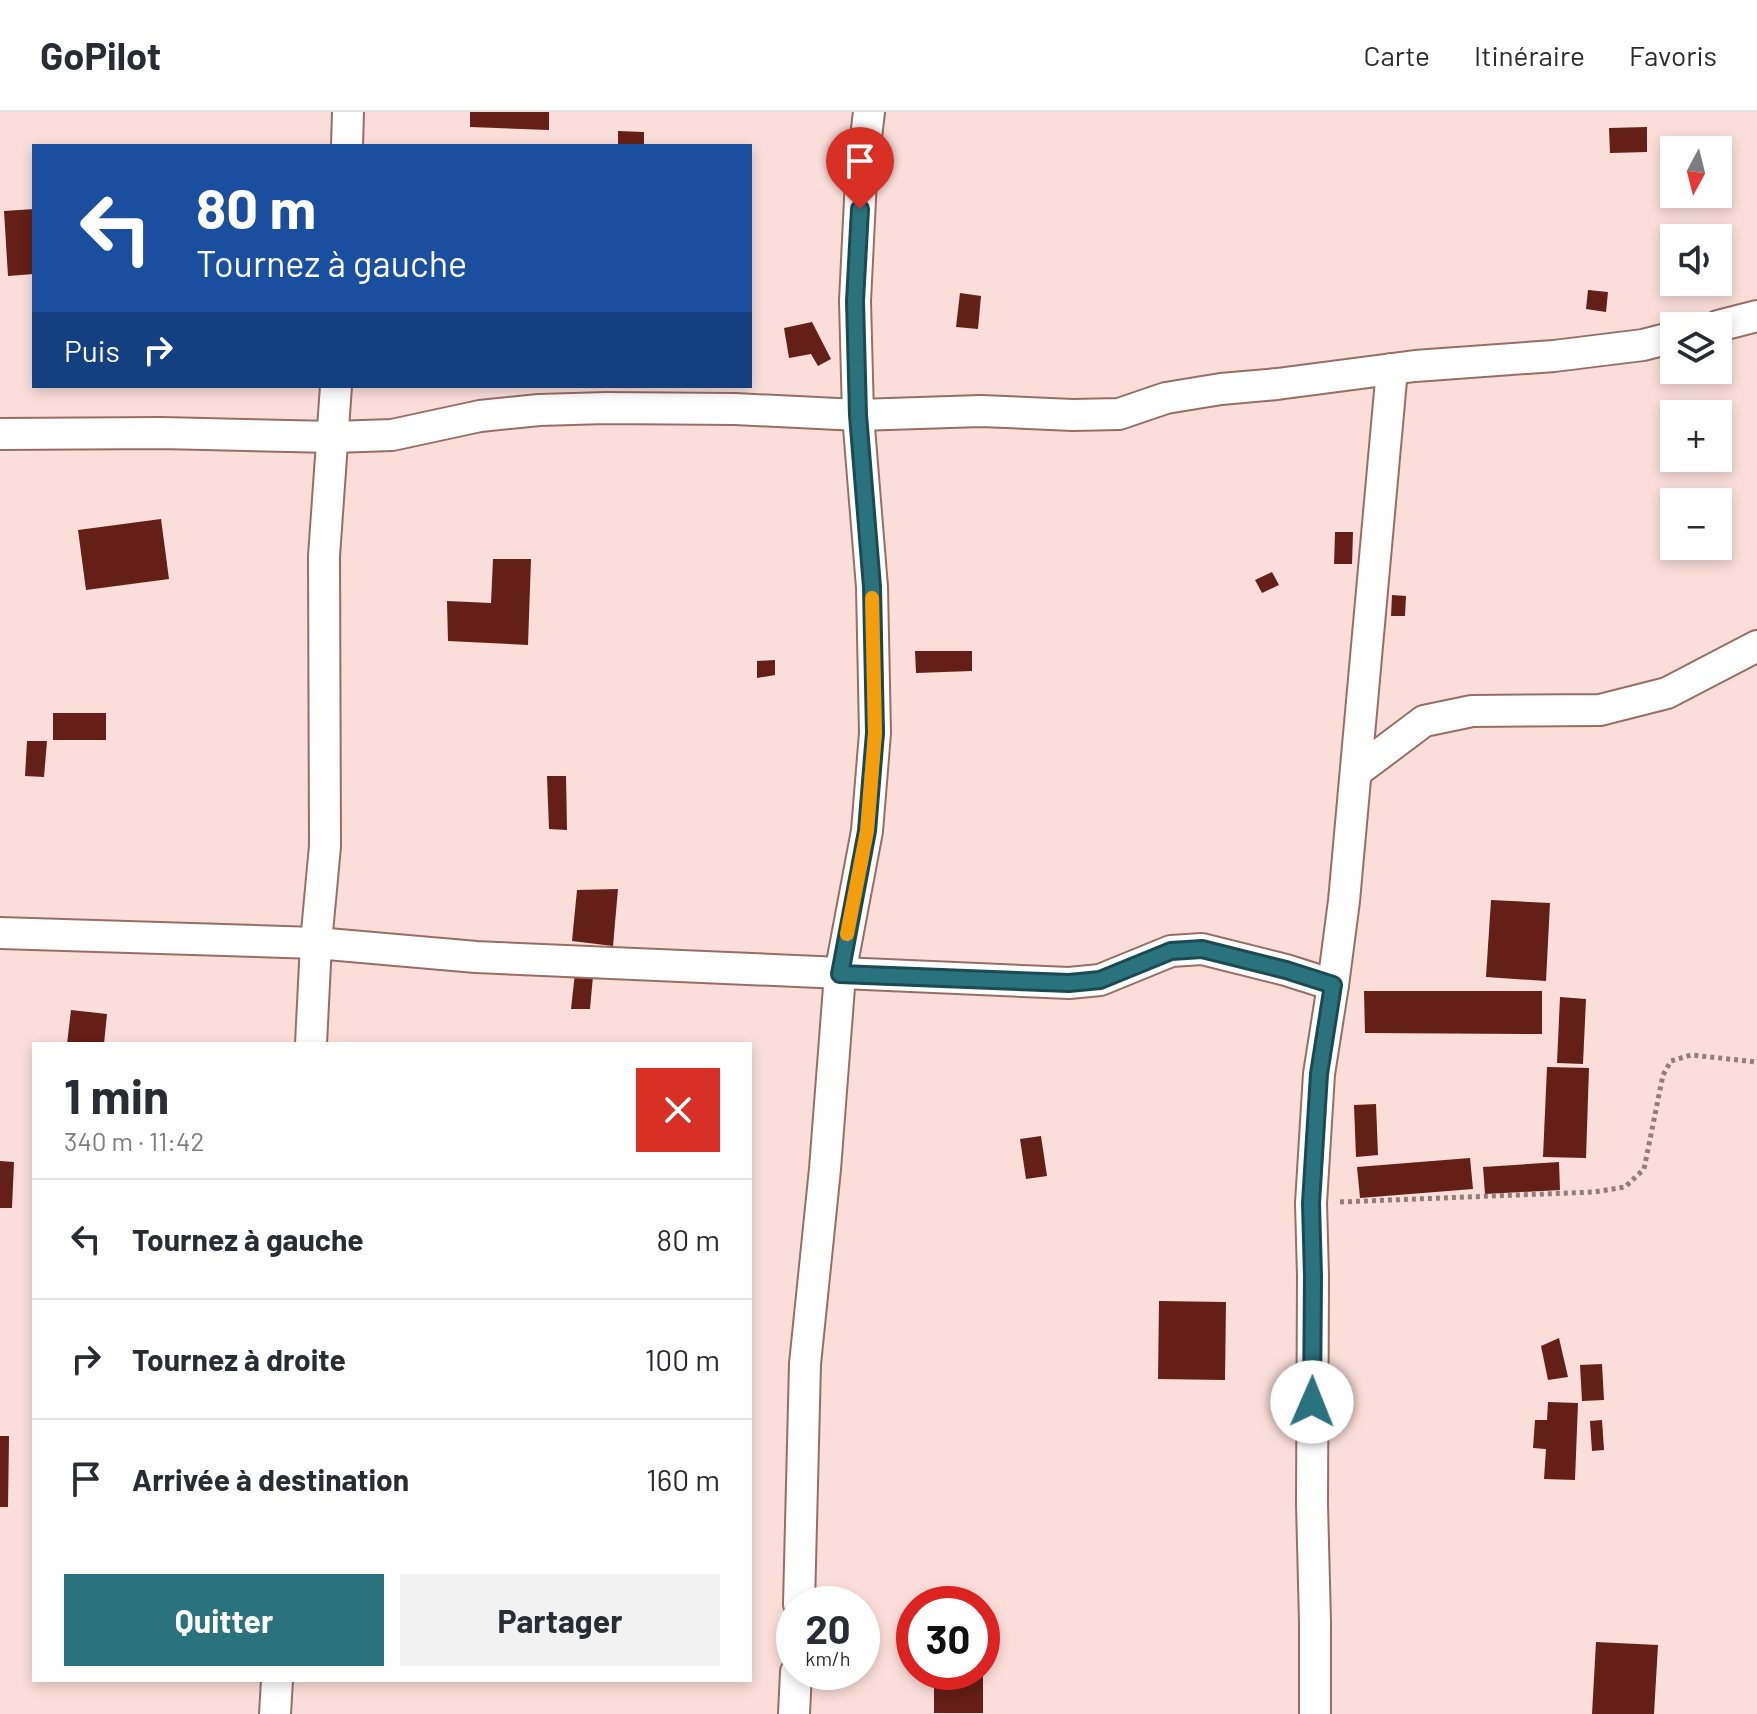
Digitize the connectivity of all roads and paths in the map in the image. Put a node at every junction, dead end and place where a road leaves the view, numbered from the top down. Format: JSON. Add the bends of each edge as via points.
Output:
{"nodes":[{"id":1,"x":348,"y":112,"type":"edge"},
{"id":2,"x":869,"y":112,"type":"edge"},
{"id":3,"x":347,"y":144,"type":"edge"},
{"id":4,"x":1757,"y":316,"type":"edge"},
{"id":5,"x":1732,"y":322,"type":"edge"},
{"id":6,"x":1660,"y":341,"type":"edge"},
{"id":7,"x":1392,"y":369,"type":"junction"},
{"id":8,"x":336,"y":388,"type":"edge"},
{"id":9,"x":858,"y":415,"type":"junction"},
{"id":10,"x":0,"y":434,"type":"edge"},
{"id":11,"x":334,"y":437,"type":"junction"},
{"id":12,"x":1757,"y":646,"type":"edge"},
{"id":13,"x":1356,"y":772,"type":"junction"},
{"id":14,"x":0,"y":933,"type":"edge"},
{"id":15,"x":316,"y":943,"type":"junction"},
{"id":16,"x":840,"y":974,"type":"junction"},
{"id":17,"x":1333,"y":985,"type":"junction"},
{"id":18,"x":311,"y":1042,"type":"edge"},
{"id":19,"x":1757,"y":1062,"type":"edge"},
{"id":20,"x":1311,"y":1203,"type":"junction"},
{"id":21,"x":799,"y":1586,"type":"edge"},
{"id":22,"x":277,"y":1682,"type":"edge"},
{"id":23,"x":795,"y":1690,"type":"edge"},
{"id":24,"x":275,"y":1714,"type":"edge"},
{"id":25,"x":794,"y":1714,"type":"edge"},
{"id":26,"x":1315,"y":1714,"type":"edge"}],
"edges":[{"from":1,"to":3,"type":"street"},
{"from":2,"to":9,"type":"street","via":[[855,301]]},
{"from":4,"to":5,"type":"street"},
{"from":6,"to":7,"type":"street","via":[[1554,356]]},
{"from":7,"to":9,"type":"street","via":[[1207,391],[1119,414]]},
{"from":7,"to":13,"type":"street"},
{"from":8,"to":11,"type":"street"},
{"from":9,"to":11,"type":"street","via":[[735,409],[539,410],[392,435]]},
{"from":9,"to":16,"type":"street","via":[[872,587],[875,733],[867,831]]},
{"from":10,"to":11,"type":"street"},
{"from":11,"to":15,"type":"street","via":[[324,556],[325,846]]},
{"from":12,"to":13,"type":"street","via":[[1667,693],[1600,710],[1472,711],[1424,721]]},
{"from":13,"to":17,"type":"street"},
{"from":14,"to":15,"type":"street"},
{"from":15,"to":16,"type":"street","via":[[476,957]]},
{"from":15,"to":18,"type":"street"},
{"from":16,"to":17,"type":"street","via":[[1069,983],[1100,980],[1171,951],[1202,949]]},
{"from":16,"to":21,"type":"street","via":[[805,1364]]},
{"from":17,"to":20,"type":"street","via":[[1319,1074]]},
{"from":19,"to":20,"type":"path","via":[[1691,1055],[1671,1061],[1663,1075],[1644,1169],[1625,1187]]},
{"from":20,"to":26,"type":"street"},
{"from":22,"to":24,"type":"street"},
{"from":23,"to":25,"type":"street"}]}
